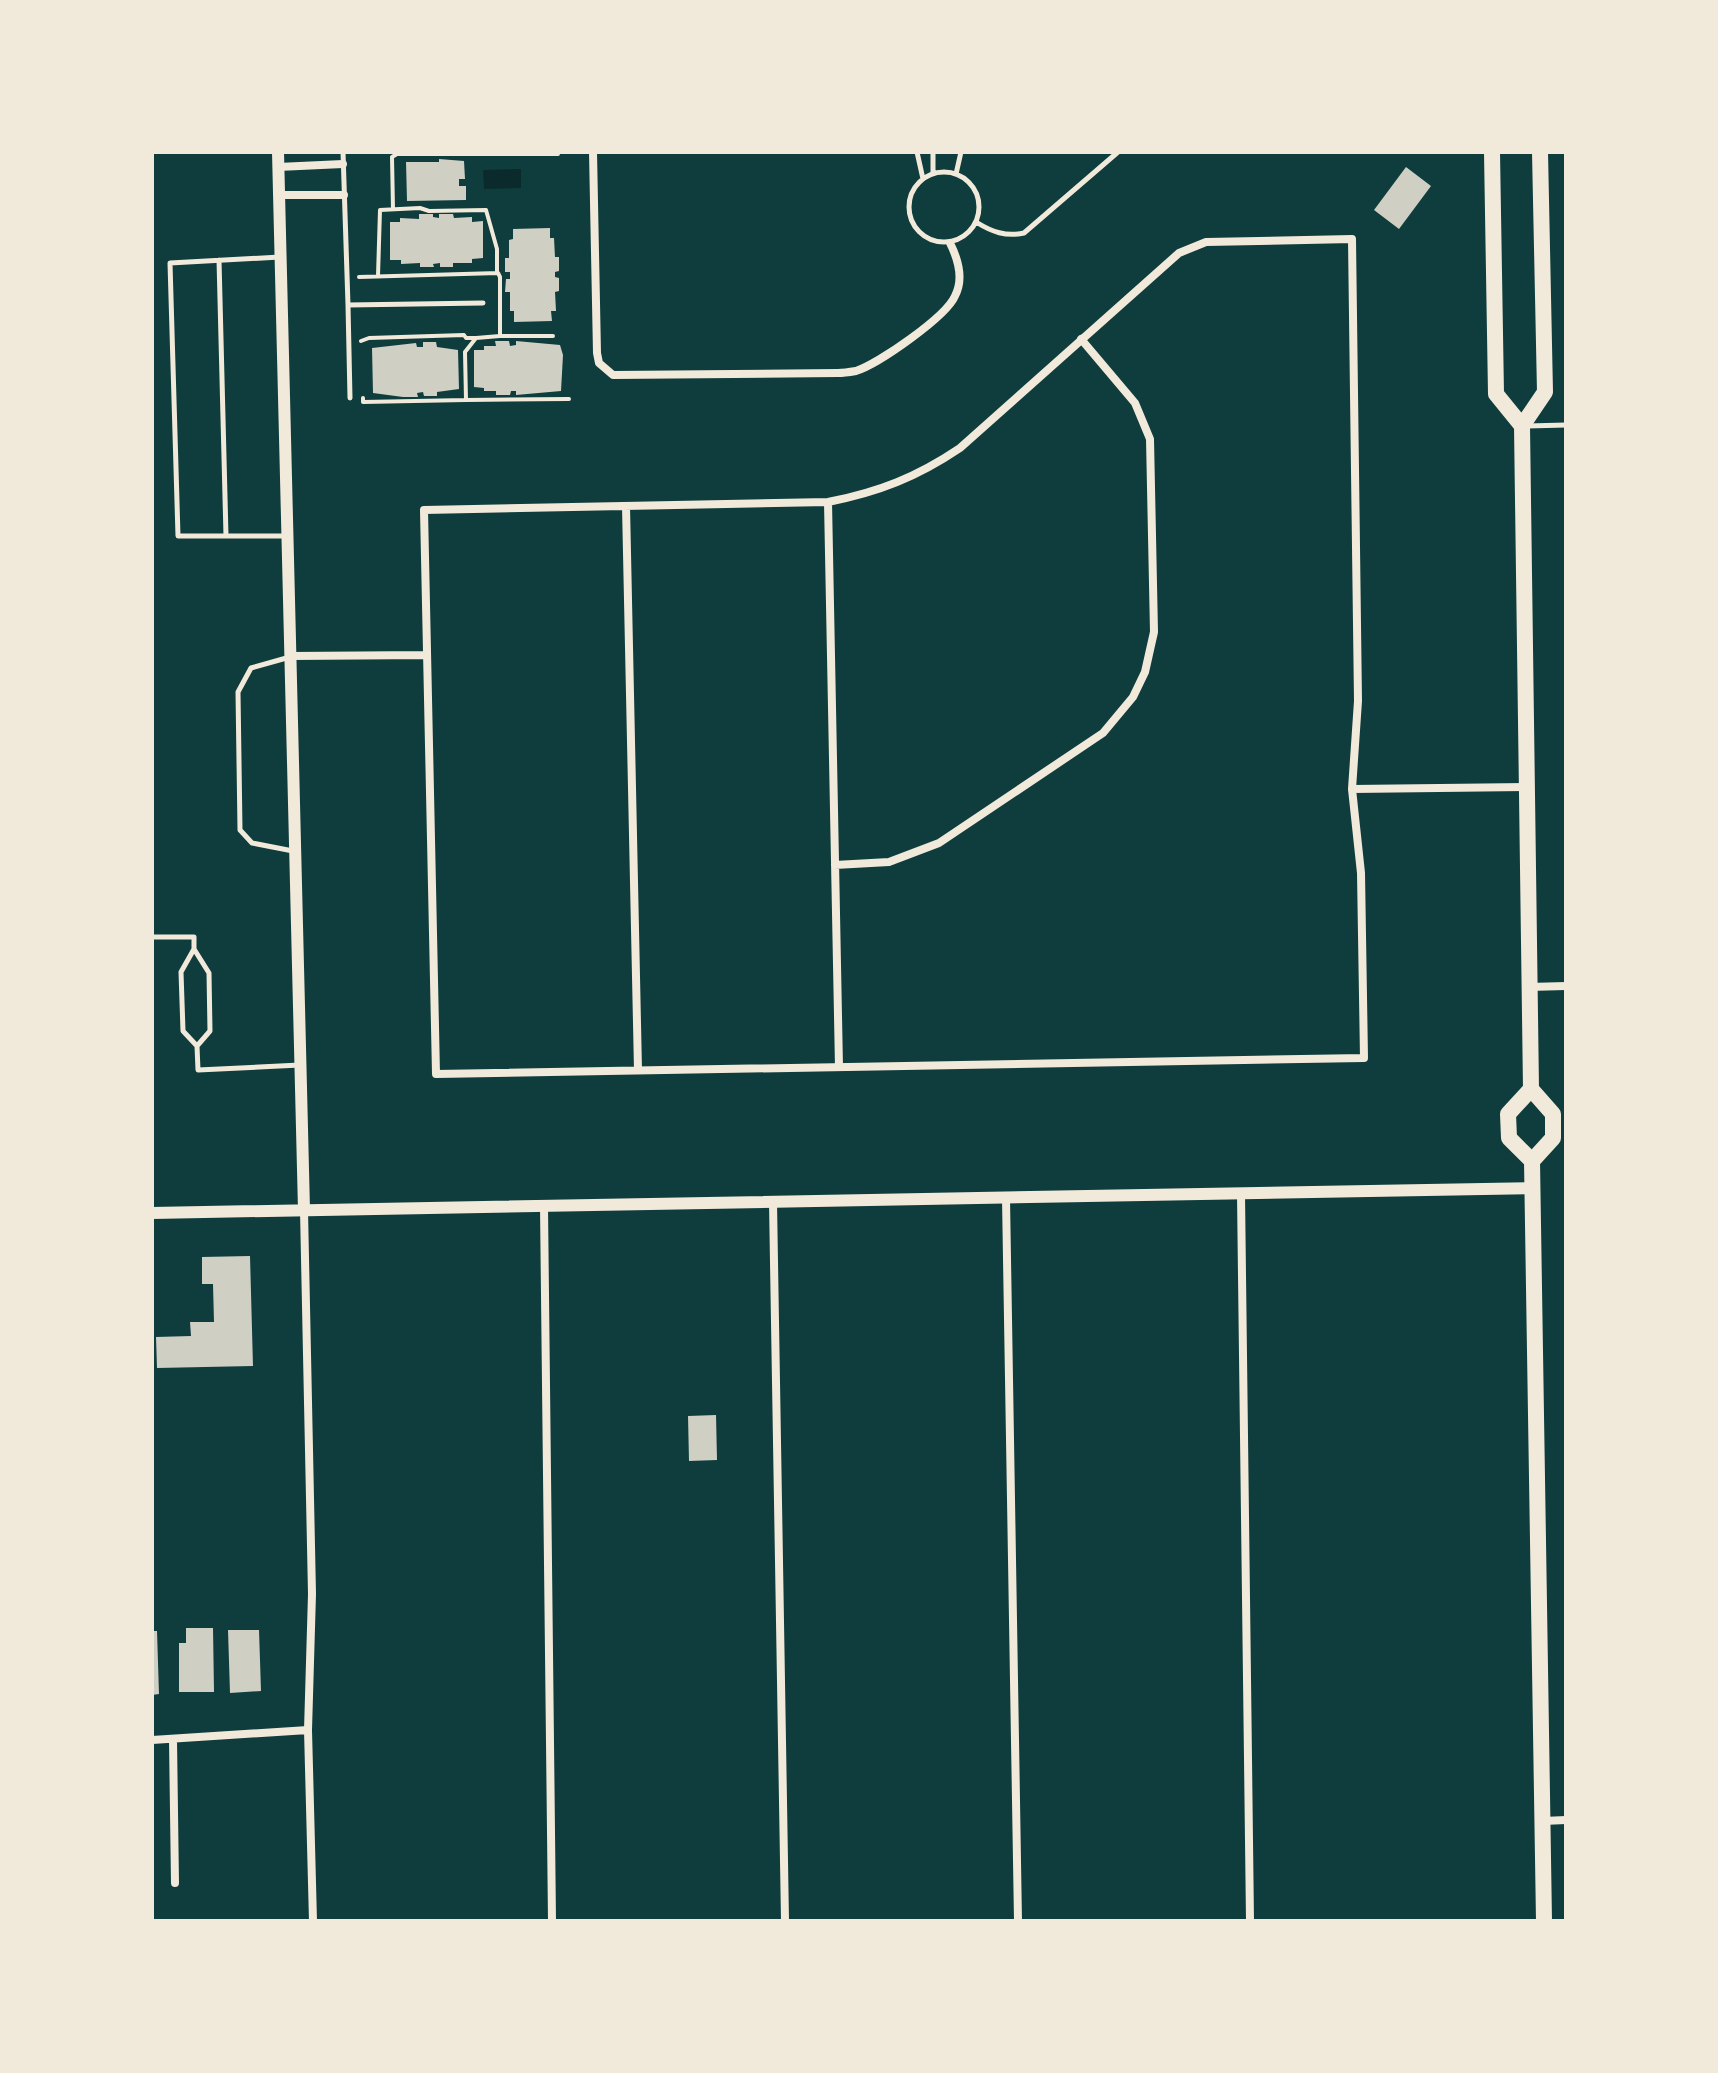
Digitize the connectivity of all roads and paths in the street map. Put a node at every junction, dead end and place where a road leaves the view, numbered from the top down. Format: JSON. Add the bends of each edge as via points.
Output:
{"nodes":[{"id":1,"x":278,"y":152,"type":"edge"},
{"id":2,"x":343,"y":152,"type":"edge"},
{"id":3,"x":593,"y":152,"type":"edge"},
{"id":4,"x":917,"y":152,"type":"edge"},
{"id":5,"x":933,"y":152,"type":"edge"},
{"id":6,"x":961,"y":152,"type":"edge"},
{"id":7,"x":1118,"y":152,"type":"edge"},
{"id":8,"x":1492,"y":152,"type":"edge"},
{"id":9,"x":1540,"y":152,"type":"edge"},
{"id":10,"x":460,"y":153,"type":"edge"},
{"id":11,"x":558,"y":154,"type":"dead end"},
{"id":12,"x":343,"y":164,"type":"junction"},
{"id":13,"x":278,"y":167,"type":"junction"},
{"id":14,"x":933,"y":173,"type":"junction"},
{"id":15,"x":956,"y":174,"type":"junction"},
{"id":16,"x":923,"y":179,"type":"junction"},
{"id":17,"x":279,"y":195,"type":"junction"},
{"id":18,"x":344,"y":195,"type":"junction"},
{"id":19,"x":393,"y":209,"type":"junction"},
{"id":20,"x":976,"y":222,"type":"junction"},
{"id":21,"x":950,"y":243,"type":"junction"},
{"id":22,"x":281,"y":257,"type":"junction"},
{"id":23,"x":219,"y":260,"type":"junction"},
{"id":24,"x":497,"y":273,"type":"junction"},
{"id":25,"x":378,"y":276,"type":"junction"},
{"id":26,"x":348,"y":277,"type":"junction"},
{"id":27,"x":483,"y":303,"type":"dead end"},
{"id":28,"x":348,"y":305,"type":"junction"},
{"id":29,"x":499,"y":336,"type":"junction"},
{"id":30,"x":553,"y":336,"type":"dead end"},
{"id":31,"x":476,"y":338,"type":"junction"},
{"id":32,"x":1081,"y":339,"type":"junction"},
{"id":33,"x":362,"y":355,"type":"dead end"},
{"id":34,"x":362,"y":387,"type":"dead end"},
{"id":35,"x":350,"y":398,"type":"dead end"},
{"id":36,"x":569,"y":399,"type":"dead end"},
{"id":37,"x":466,"y":400,"type":"junction"},
{"id":38,"x":1566,"y":425,"type":"edge"},
{"id":39,"x":1522,"y":426,"type":"junction"},
{"id":40,"x":828,"y":502,"type":"junction"},
{"id":41,"x":626,"y":506,"type":"junction"},
{"id":42,"x":226,"y":536,"type":"junction"},
{"id":43,"x":288,"y":536,"type":"junction"},
{"id":44,"x":427,"y":655,"type":"junction"},
{"id":45,"x":291,"y":656,"type":"junction"},
{"id":46,"x":1526,"y":787,"type":"junction"},
{"id":47,"x":1352,"y":789,"type":"junction"},
{"id":48,"x":295,"y":851,"type":"junction"},
{"id":49,"x":835,"y":865,"type":"junction"},
{"id":50,"x":152,"y":937,"type":"edge"},
{"id":51,"x":194,"y":949,"type":"junction"},
{"id":52,"x":1566,"y":986,"type":"edge"},
{"id":53,"x":1529,"y":987,"type":"junction"},
{"id":54,"x":197,"y":1046,"type":"junction"},
{"id":55,"x":301,"y":1065,"type":"junction"},
{"id":56,"x":839,"y":1067,"type":"junction"},
{"id":57,"x":638,"y":1070,"type":"junction"},
{"id":58,"x":1531,"y":1089,"type":"junction"},
{"id":59,"x":1532,"y":1161,"type":"junction"},
{"id":60,"x":1533,"y":1188,"type":"junction"},
{"id":61,"x":1241,"y":1194,"type":"junction"},
{"id":62,"x":1006,"y":1198,"type":"junction"},
{"id":63,"x":773,"y":1202,"type":"junction"},
{"id":64,"x":544,"y":1206,"type":"junction"},
{"id":65,"x":304,"y":1210,"type":"junction"},
{"id":66,"x":152,"y":1213,"type":"edge"},
{"id":67,"x":308,"y":1730,"type":"junction"},
{"id":68,"x":152,"y":1740,"type":"edge"},
{"id":69,"x":173,"y":1740,"type":"junction"},
{"id":70,"x":1566,"y":1820,"type":"edge"},
{"id":71,"x":1543,"y":1821,"type":"junction"},
{"id":72,"x":175,"y":1883,"type":"dead end"},
{"id":73,"x":313,"y":1921,"type":"edge"},
{"id":74,"x":552,"y":1921,"type":"edge"},
{"id":75,"x":785,"y":1921,"type":"edge"},
{"id":76,"x":1018,"y":1921,"type":"edge"},
{"id":77,"x":1250,"y":1921,"type":"edge"},
{"id":78,"x":1544,"y":1921,"type":"edge"}],
"edges":[{"from":1,"to":13,"type":"street"},
{"from":2,"to":12,"type":"lane"},
{"from":3,"to":21,"type":"street","via":[[597,353],[599,363],[613,375],[856,371],[902,345],[955,299],[959,268]]},
{"from":4,"to":16,"type":"lane"},
{"from":5,"to":14,"type":"lane"},
{"from":6,"to":15,"type":"lane"},
{"from":7,"to":20,"type":"lane","via":[[1024,233],[997,233]]},
{"from":8,"to":39,"type":"main road","via":[[1496,394]]},
{"from":9,"to":39,"type":"main road","via":[[1545,392]]},
{"from":10,"to":11,"type":"path"},
{"from":10,"to":19,"type":"path","via":[[392,157]]},
{"from":12,"to":13,"type":"street"},
{"from":12,"to":18,"type":"lane"},
{"from":13,"to":17,"type":"street"},
{"from":14,"to":15,"type":"lane"},
{"from":14,"to":16,"type":"lane"},
{"from":15,"to":20,"type":"lane","via":[[974,189]]},
{"from":16,"to":21,"type":"lane","via":[[910,198],[911,221],[927,239]]},
{"from":17,"to":18,"type":"street"},
{"from":17,"to":22,"type":"street"},
{"from":18,"to":26,"type":"lane"},
{"from":19,"to":24,"type":"path","via":[[486,210],[497,249]]},
{"from":19,"to":25,"type":"path","via":[[380,210]]},
{"from":20,"to":21,"type":"lane"},
{"from":22,"to":23,"type":"lane"},
{"from":22,"to":43,"type":"street"},
{"from":23,"to":42,"type":"lane"},
{"from":23,"to":42,"type":"lane","via":[[170,263],[178,536]]},
{"from":24,"to":25,"type":"path"},
{"from":24,"to":29,"type":"path"},
{"from":25,"to":26,"type":"path"},
{"from":26,"to":28,"type":"lane"},
{"from":27,"to":28,"type":"lane"},
{"from":28,"to":35,"type":"lane"},
{"from":29,"to":30,"type":"path"},
{"from":29,"to":31,"type":"path"},
{"from":31,"to":33,"type":"path","via":[[369,338],[361,340]]},
{"from":31,"to":37,"type":"path","via":[[465,352]]},
{"from":32,"to":40,"type":"street","via":[[960,448],[926,471],[868,494]]},
{"from":32,"to":47,"type":"street","via":[[1179,253],[1206,242],[1352,239],[1358,701]]},
{"from":32,"to":49,"type":"street","via":[[1135,403],[1150,439],[1154,632],[1145,672],[1133,697],[1103,733],[939,843],[889,862]]},
{"from":34,"to":37,"type":"path","via":[[363,402]]},
{"from":36,"to":37,"type":"path"},
{"from":38,"to":39,"type":"lane"},
{"from":39,"to":46,"type":"main road"},
{"from":40,"to":41,"type":"street"},
{"from":40,"to":49,"type":"street"},
{"from":41,"to":44,"type":"street","via":[[424,510]]},
{"from":41,"to":57,"type":"street"},
{"from":42,"to":43,"type":"lane"},
{"from":43,"to":45,"type":"street"},
{"from":44,"to":45,"type":"street"},
{"from":44,"to":57,"type":"street","via":[[436,1074]]},
{"from":45,"to":48,"type":"street"},
{"from":45,"to":48,"type":"lane","via":[[251,668],[238,692],[240,830],[252,843]]},
{"from":46,"to":47,"type":"street"},
{"from":46,"to":53,"type":"main road"},
{"from":47,"to":56,"type":"street","via":[[1361,873],[1364,1058]]},
{"from":48,"to":55,"type":"street"},
{"from":49,"to":56,"type":"street"},
{"from":50,"to":51,"type":"lane","via":[[194,937]]},
{"from":51,"to":54,"type":"lane","via":[[181,972],[181,986],[183,1031]]},
{"from":51,"to":54,"type":"lane","via":[[209,973],[210,1031]]},
{"from":52,"to":53,"type":"street"},
{"from":53,"to":58,"type":"main road"},
{"from":54,"to":55,"type":"lane","via":[[198,1070]]},
{"from":55,"to":65,"type":"street"},
{"from":56,"to":57,"type":"street"},
{"from":58,"to":59,"type":"main road","via":[[1553,1114],[1553,1138]]},
{"from":58,"to":59,"type":"main road","via":[[1508,1114],[1509,1138]]},
{"from":59,"to":60,"type":"main road"},
{"from":60,"to":61,"type":"street"},
{"from":60,"to":71,"type":"main road"},
{"from":61,"to":62,"type":"street"},
{"from":61,"to":77,"type":"street"},
{"from":62,"to":63,"type":"street"},
{"from":62,"to":76,"type":"street"},
{"from":63,"to":64,"type":"street"},
{"from":63,"to":75,"type":"street"},
{"from":64,"to":65,"type":"street"},
{"from":64,"to":74,"type":"street"},
{"from":65,"to":66,"type":"street"},
{"from":65,"to":67,"type":"street","via":[[312,1594]]},
{"from":67,"to":69,"type":"street"},
{"from":67,"to":73,"type":"street"},
{"from":68,"to":69,"type":"street"},
{"from":69,"to":72,"type":"street"},
{"from":70,"to":71,"type":"street"},
{"from":71,"to":78,"type":"main road"}]}
